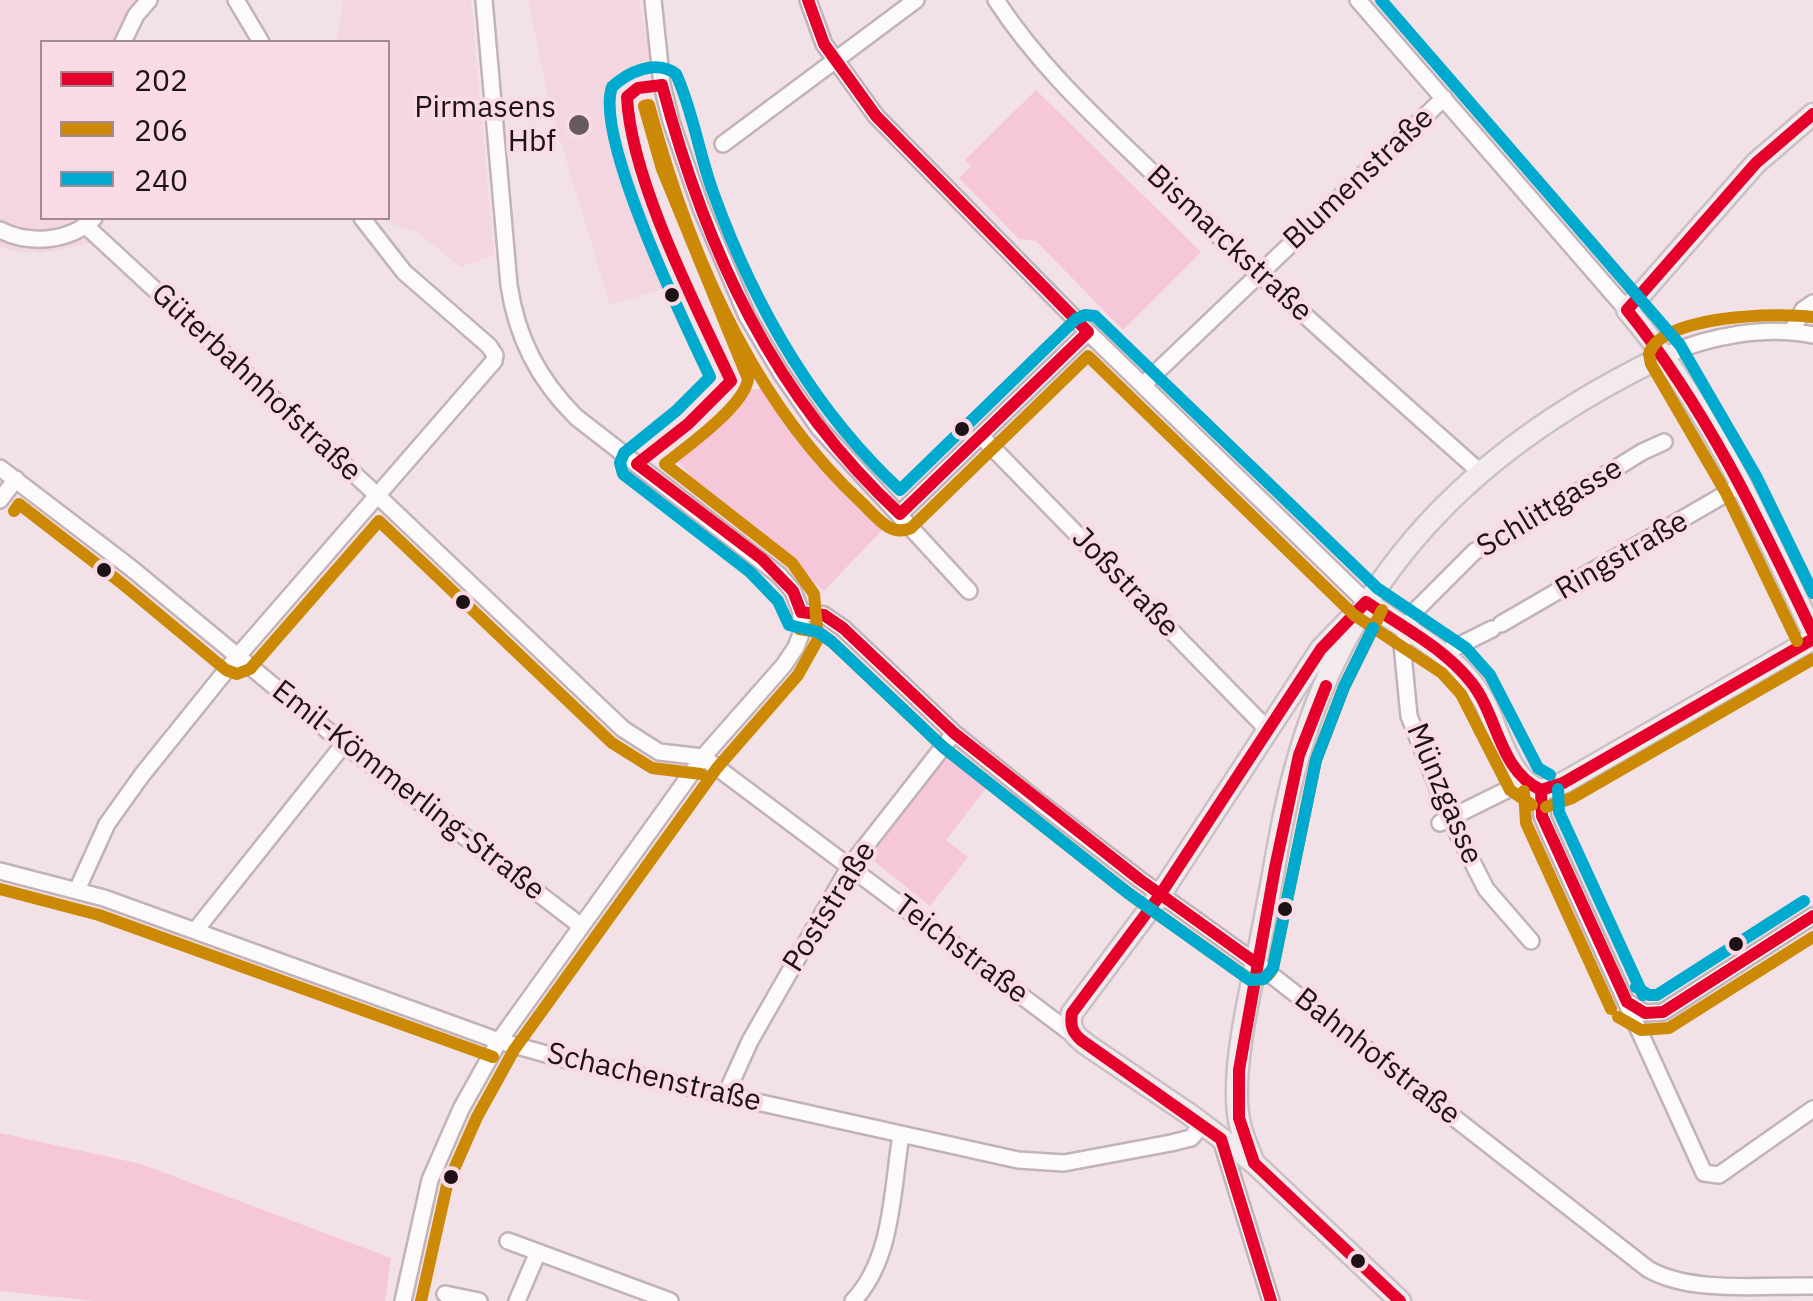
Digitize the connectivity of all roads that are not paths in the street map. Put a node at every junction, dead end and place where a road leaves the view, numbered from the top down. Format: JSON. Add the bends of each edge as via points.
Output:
{"nodes":[{"id":1,"x":149,"y":0,"type":"edge"},
{"id":2,"x":236,"y":0,"type":"edge"},
{"id":3,"x":484,"y":0,"type":"edge"},
{"id":4,"x":653,"y":0,"type":"edge"},
{"id":5,"x":808,"y":0,"type":"edge"},
{"id":6,"x":916,"y":0,"type":"edge"},
{"id":7,"x":996,"y":0,"type":"edge"},
{"id":8,"x":1358,"y":0,"type":"edge"},
{"id":9,"x":124,"y":40,"type":"edge"},
{"id":10,"x":260,"y":40,"type":"edge"},
{"id":11,"x":836,"y":63,"type":"junction"},
{"id":12,"x":1444,"y":98,"type":"junction"},
{"id":13,"x":1813,"y":114,"type":"edge"},
{"id":14,"x":723,"y":144,"type":"dead end"},
{"id":15,"x":364,"y":220,"type":"edge"},
{"id":16,"x":90,"y":222,"type":"edge"},
{"id":17,"x":0,"y":230,"type":"edge"},
{"id":18,"x":1258,"y":275,"type":"junction"},
{"id":19,"x":1813,"y":303,"type":"edge"},
{"id":20,"x":1627,"y":310,"type":"junction"},
{"id":21,"x":1792,"y":331,"type":"junction"},
{"id":22,"x":1088,"y":332,"type":"junction"},
{"id":23,"x":1813,"y":335,"type":"edge"},
{"id":24,"x":1666,"y":355,"type":"junction"},
{"id":25,"x":1144,"y":384,"type":"junction"},
{"id":26,"x":982,"y":437,"type":"junction"},
{"id":27,"x":1659,"y":445,"type":"dead end"},
{"id":28,"x":0,"y":468,"type":"edge"},
{"id":29,"x":1479,"y":471,"type":"junction"},
{"id":30,"x":16,"y":478,"type":"junction"},
{"id":31,"x":1741,"y":486,"type":"junction"},
{"id":32,"x":378,"y":496,"type":"junction"},
{"id":33,"x":0,"y":500,"type":"edge"},
{"id":34,"x":900,"y":514,"type":"junction"},
{"id":35,"x":969,"y":592,"type":"dead end"},
{"id":36,"x":1366,"y":602,"type":"junction"},
{"id":37,"x":801,"y":612,"type":"junction"},
{"id":38,"x":1406,"y":630,"type":"junction"},
{"id":39,"x":1813,"y":636,"type":"edge"},
{"id":40,"x":1444,"y":653,"type":"junction"},
{"id":41,"x":236,"y":657,"type":"junction"},
{"id":42,"x":1268,"y":729,"type":"junction"},
{"id":43,"x":954,"y":734,"type":"junction"},
{"id":44,"x":344,"y":744,"type":"junction"},
{"id":45,"x":703,"y":757,"type":"junction"},
{"id":46,"x":1533,"y":786,"type":"junction"},
{"id":47,"x":1446,"y":821,"type":"junction"},
{"id":48,"x":850,"y":866,"type":"junction"},
{"id":49,"x":0,"y":871,"type":"edge"},
{"id":50,"x":77,"y":890,"type":"junction"},
{"id":51,"x":1160,"y":895,"type":"junction"},
{"id":52,"x":1813,"y":916,"type":"edge"},
{"id":53,"x":581,"y":926,"type":"junction"},
{"id":54,"x":195,"y":930,"type":"junction"},
{"id":55,"x":1531,"y":941,"type":"dead end"},
{"id":56,"x":1256,"y":963,"type":"junction"},
{"id":57,"x":1627,"y":1002,"type":"junction"},
{"id":58,"x":1074,"y":1036,"type":"junction"},
{"id":59,"x":499,"y":1040,"type":"junction"},
{"id":60,"x":726,"y":1094,"type":"junction"},
{"id":61,"x":1237,"y":1100,"type":"junction"},
{"id":62,"x":1813,"y":1109,"type":"edge"},
{"id":63,"x":1196,"y":1119,"type":"junction"},
{"id":64,"x":901,"y":1135,"type":"junction"},
{"id":65,"x":1221,"y":1139,"type":"junction"},
{"id":66,"x":1254,"y":1163,"type":"junction"},
{"id":67,"x":508,"y":1242,"type":"dead end"},
{"id":68,"x":538,"y":1252,"type":"junction"},
{"id":69,"x":1813,"y":1286,"type":"edge"},
{"id":70,"x":445,"y":1294,"type":"dead end"},
{"id":71,"x":403,"y":1301,"type":"edge"},
{"id":72,"x":479,"y":1301,"type":"edge"},
{"id":73,"x":517,"y":1301,"type":"edge"},
{"id":74,"x":670,"y":1301,"type":"edge"},
{"id":75,"x":853,"y":1301,"type":"edge"},
{"id":76,"x":1271,"y":1301,"type":"edge"},
{"id":77,"x":1400,"y":1301,"type":"edge"}],
"edges":[{"from":1,"to":9,"type":"street"},
{"from":2,"to":10,"type":"street"},
{"from":3,"to":37,"type":"street","via":[[513,309],[534,366],[576,418],[779,575]]},
{"from":4,"to":34,"type":"street","via":[[671,121],[747,316],[819,428]]},
{"from":5,"to":11,"type":"street"},
{"from":6,"to":11,"type":"street"},
{"from":7,"to":18,"type":"street","name":"Bismarckstraße","via":[[1067,90]]},
{"from":8,"to":12,"type":"street"},
{"from":11,"to":14,"type":"street"},
{"from":11,"to":22,"type":"street","via":[[876,116]]},
{"from":12,"to":18,"type":"street","name":"Blumenstraße"},
{"from":12,"to":20,"type":"street"},
{"from":13,"to":20,"type":"main road","via":[[1756,163]]},
{"from":15,"to":32,"type":"street","via":[[404,272],[495,355],[491,369]]},
{"from":16,"to":17,"type":"street","via":[[37,240]]},
{"from":16,"to":32,"type":"street","name":"Güterbahnhofstraße"},
{"from":18,"to":25,"type":"street","name":"Blumenstraße"},
{"from":18,"to":29,"type":"street","name":"Bismarckstraße"},
{"from":19,"to":21,"type":"street"},
{"from":20,"to":24,"type":"main road"},
{"from":21,"to":23,"type":"street"},
{"from":21,"to":24,"type":"street","via":[[1715,340]]},
{"from":22,"to":25,"type":"street"},
{"from":22,"to":26,"type":"street"},
{"from":24,"to":29,"type":"main road","via":[[1566,408]]},
{"from":24,"to":31,"type":"main road"},
{"from":25,"to":36,"type":"street"},
{"from":26,"to":34,"type":"street"},
{"from":26,"to":42,"type":"street","name":"Joßstraße"},
{"from":27,"to":38,"type":"street","name":"Schlittgasse","via":[[1474,551],[1416,610]]},
{"from":28,"to":30,"type":"street","name":"Emil-Kömmerling-Straße"},
{"from":29,"to":36,"type":"main road"},
{"from":30,"to":33,"type":"street"},
{"from":30,"to":41,"type":"street","name":"Emil-Kömmerling-Straße"},
{"from":31,"to":39,"type":"main road"},
{"from":31,"to":40,"type":"street","name":"Ringstraße"},
{"from":32,"to":41,"type":"street"},
{"from":32,"to":45,"type":"street","name":"Güterbahnhofstraße","via":[[623,729],[659,752]]},
{"from":34,"to":35,"type":"street"},
{"from":36,"to":38,"type":"main road"},
{"from":36,"to":42,"type":"main road","via":[[1321,649]]},
{"from":36,"to":56,"type":"main road","via":[[1298,755]]},
{"from":37,"to":43,"type":"street","name":"Bahnhofstraße","via":[[824,615],[843,628]]},
{"from":37,"to":45,"type":"street","via":[[800,634],[784,666]]},
{"from":38,"to":40,"type":"main road"},
{"from":38,"to":47,"type":"street","name":"Münzgasse","via":[[1409,716]]},
{"from":39,"to":46,"type":"main road","via":[[1563,783]]},
{"from":40,"to":46,"type":"main road","via":[[1474,684]]},
{"from":41,"to":44,"type":"street","name":"Emil-Kömmerling-Straße"},
{"from":41,"to":50,"type":"street","via":[[107,824]]},
{"from":42,"to":51,"type":"main road"},
{"from":43,"to":48,"type":"street","name":"Poststraße"},
{"from":43,"to":51,"type":"street","name":"Bahnhofstraße"},
{"from":44,"to":53,"type":"street","name":"Emil-Kömmerling-Straße"},
{"from":44,"to":54,"type":"street"},
{"from":45,"to":48,"type":"street","name":"Teichstraße"},
{"from":45,"to":53,"type":"street"},
{"from":46,"to":47,"type":"street"},
{"from":46,"to":57,"type":"street"},
{"from":47,"to":55,"type":"street","name":"Münzgasse","via":[[1486,889]]},
{"from":48,"to":58,"type":"street","name":"Teichstraße"},
{"from":48,"to":60,"type":"street","name":"Poststraße"},
{"from":49,"to":50,"type":"street","name":"Schachenstraße"},
{"from":50,"to":54,"type":"street","name":"Schachenstraße"},
{"from":51,"to":56,"type":"street","name":"Bahnhofstraße"},
{"from":51,"to":58,"type":"main road","via":[[1072,1013]]},
{"from":52,"to":57,"type":"street","via":[[1664,1012]]},
{"from":53,"to":59,"type":"street"},
{"from":54,"to":59,"type":"street","name":"Schachenstraße"},
{"from":56,"to":61,"type":"main road"},
{"from":56,"to":69,"type":"street","name":"Bahnhofstraße","via":[[1648,1269],[1697,1284]]},
{"from":57,"to":62,"type":"street","via":[[1704,1173],[1719,1175]]},
{"from":58,"to":63,"type":"main road","name":"Teichstraße"},
{"from":59,"to":60,"type":"street","name":"Schachenstraße"},
{"from":59,"to":71,"type":"street","via":[[430,1180]]},
{"from":60,"to":64,"type":"street","name":"Schachenstraße"},
{"from":61,"to":63,"type":"main road","via":[[1217,1116]]},
{"from":61,"to":66,"type":"main road"},
{"from":63,"to":64,"type":"street","name":"Schachenstraße","via":[[1191,1138],[1049,1164]]},
{"from":63,"to":65,"type":"main road","name":"Teichstraße"},
{"from":64,"to":75,"type":"street","via":[[881,1253]]},
{"from":65,"to":66,"type":"main road","name":"Teichstraße"},
{"from":65,"to":76,"type":"street"},
{"from":66,"to":77,"type":"main road","name":"Teichstraße"},
{"from":67,"to":68,"type":"street"},
{"from":68,"to":73,"type":"street"},
{"from":68,"to":74,"type":"street"},
{"from":70,"to":72,"type":"street"}]}
